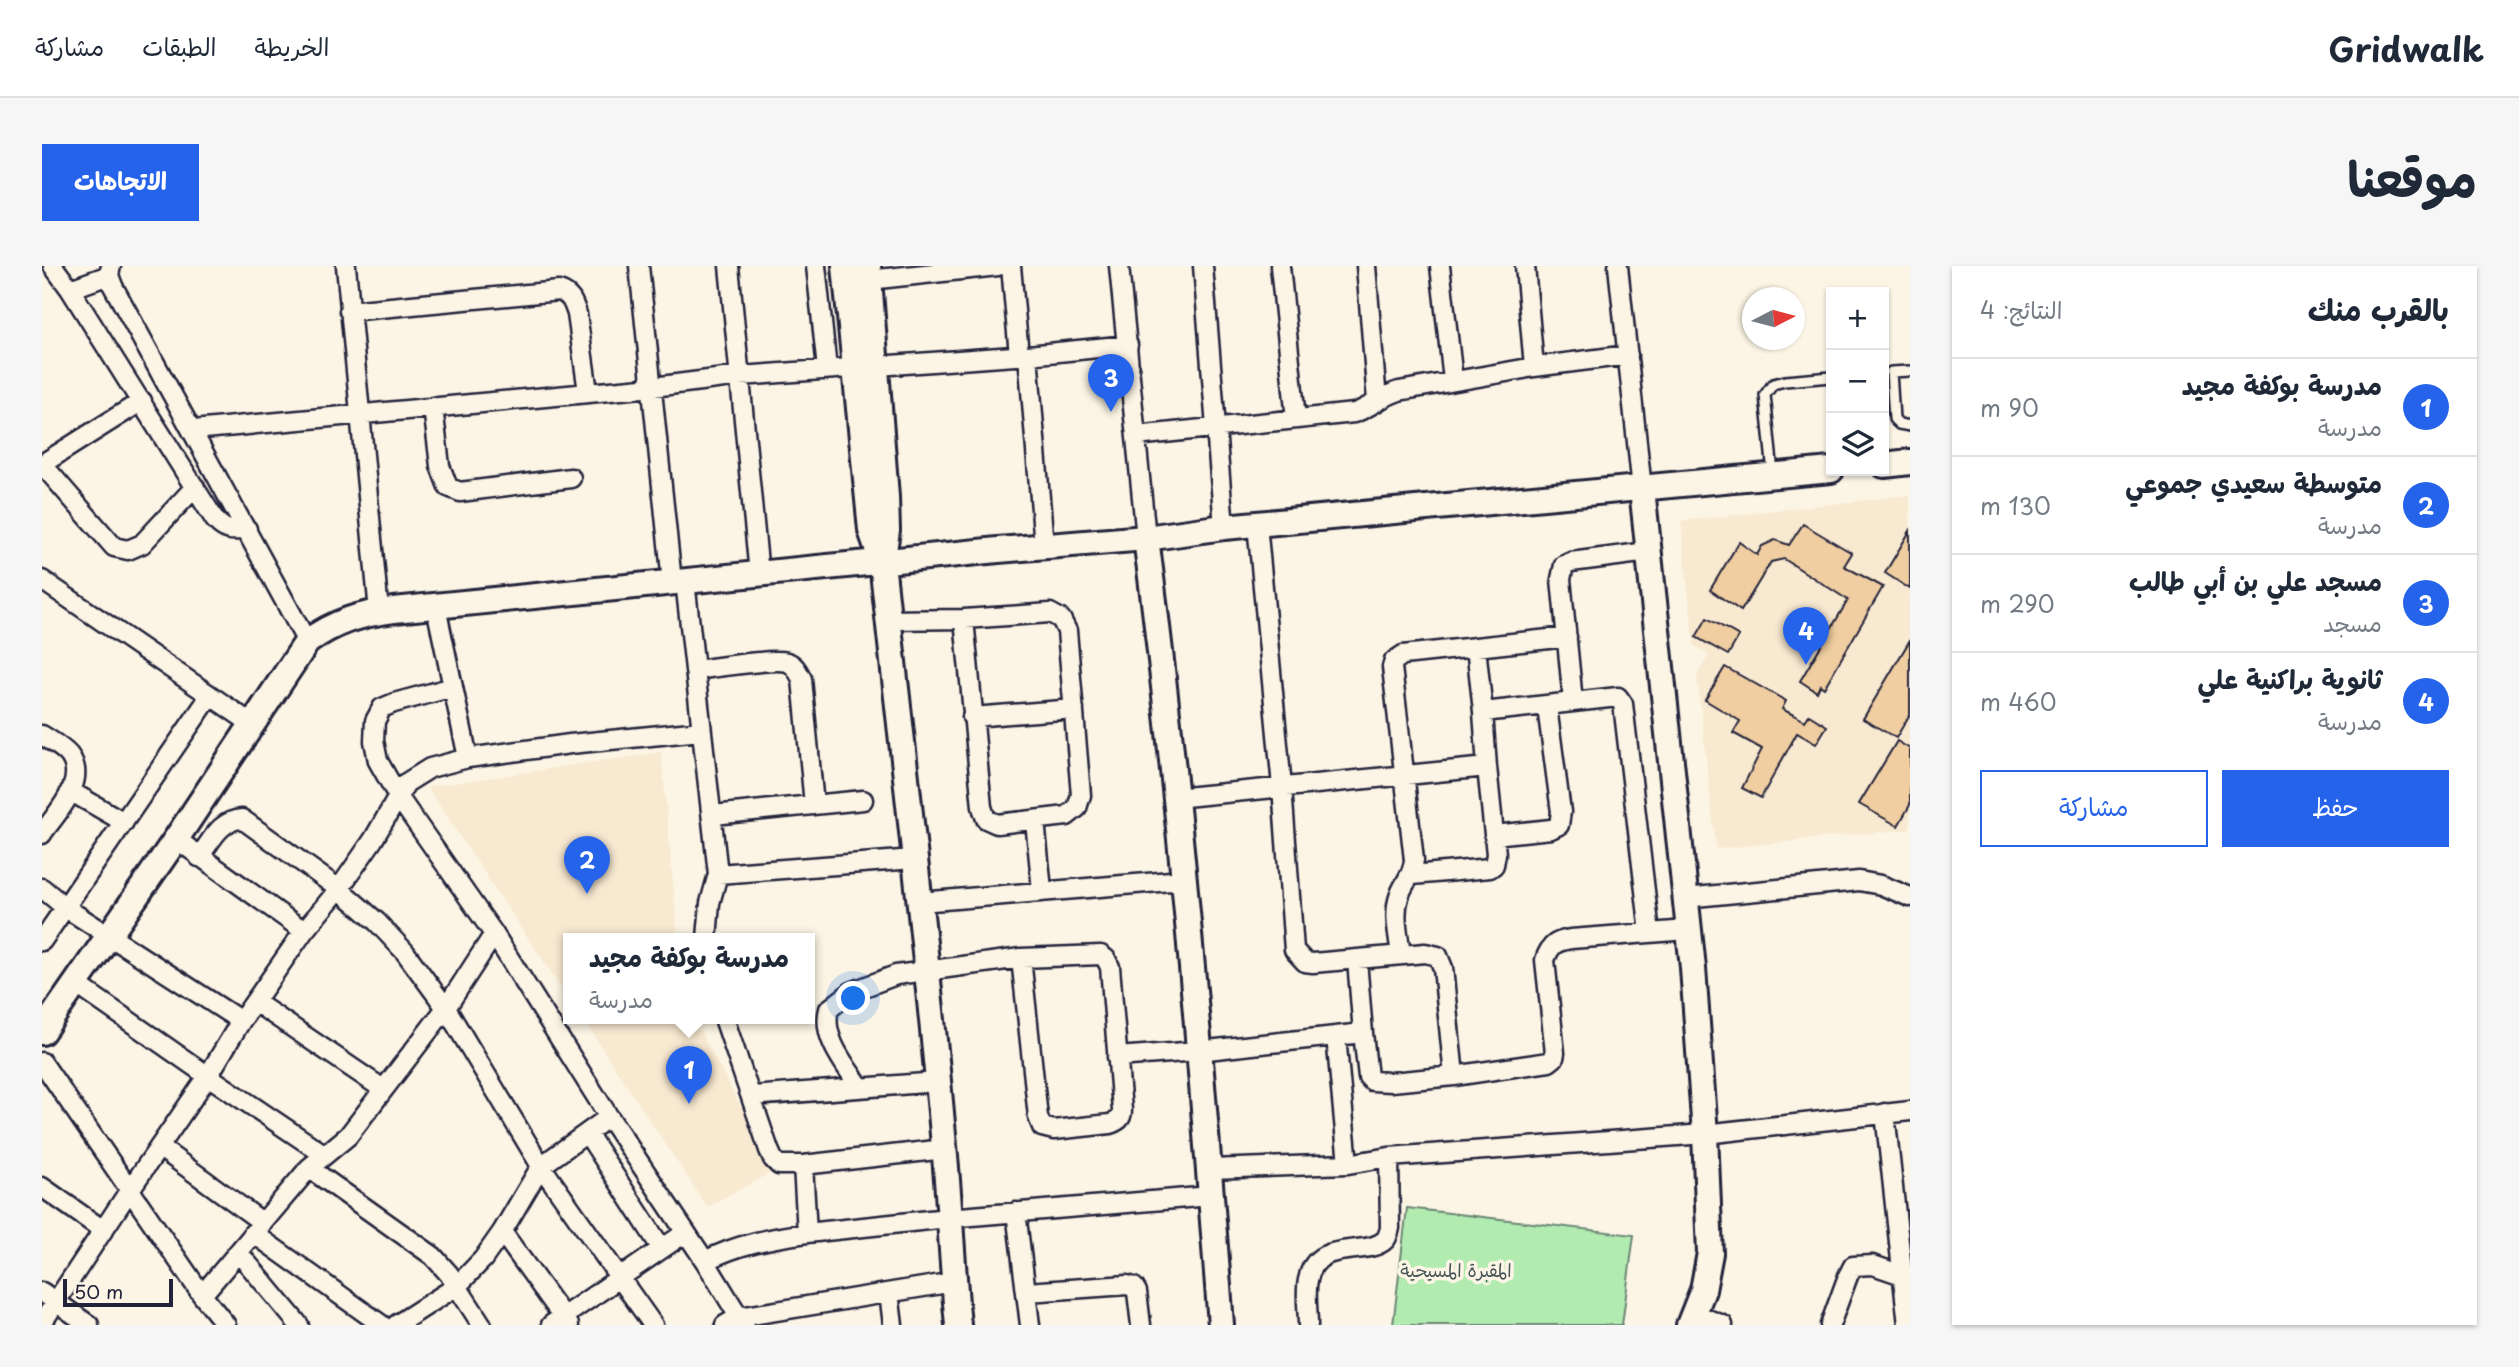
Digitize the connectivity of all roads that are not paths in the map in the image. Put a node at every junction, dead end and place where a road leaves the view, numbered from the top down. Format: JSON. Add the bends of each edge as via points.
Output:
{"nodes":[{"id":1,"x":53,"y":266,"type":"edge"},
{"id":2,"x":346,"y":266,"type":"edge"},
{"id":3,"x":639,"y":266,"type":"edge"},
{"id":4,"x":729,"y":266,"type":"edge"},
{"id":5,"x":816,"y":266,"type":"edge"},
{"id":6,"x":845,"y":266,"type":"edge"},
{"id":7,"x":998,"y":266,"type":"edge"},
{"id":8,"x":1012,"y":266,"type":"edge"},
{"id":9,"x":1119,"y":266,"type":"edge"},
{"id":10,"x":1203,"y":266,"type":"edge"},
{"id":11,"x":1280,"y":266,"type":"edge"},
{"id":12,"x":1366,"y":266,"type":"edge"},
{"id":13,"x":1440,"y":266,"type":"edge"},
{"id":14,"x":1525,"y":266,"type":"edge"},
{"id":15,"x":1618,"y":266,"type":"edge"},
{"id":16,"x":110,"y":270,"type":"edge"},
{"id":17,"x":869,"y":273,"type":"edge"},
{"id":18,"x":70,"y":289,"type":"junction"},
{"id":19,"x":349,"y":311,"type":"junction"},
{"id":20,"x":1128,"y":345,"type":"junction"},
{"id":21,"x":1024,"y":355,"type":"junction"},
{"id":22,"x":1628,"y":355,"type":"junction"},
{"id":23,"x":864,"y":366,"type":"junction"},
{"id":24,"x":1534,"y":367,"type":"junction"},
{"id":25,"x":827,"y":369,"type":"junction"},
{"id":26,"x":1910,"y":371,"type":"edge"},
{"id":27,"x":1889,"y":372,"type":"edge"},
{"id":28,"x":740,"y":376,"type":"junction"},
{"id":29,"x":1826,"y":377,"type":"edge"},
{"id":30,"x":1453,"y":380,"type":"junction"},
{"id":31,"x":1889,"y":385,"type":"edge"},
{"id":32,"x":653,"y":387,"type":"junction"},
{"id":33,"x":588,"y":392,"type":"junction"},
{"id":34,"x":142,"y":401,"type":"junction"},
{"id":35,"x":1377,"y":401,"type":"junction"},
{"id":36,"x":433,"y":407,"type":"junction"},
{"id":37,"x":359,"y":413,"type":"junction"},
{"id":38,"x":1296,"y":419,"type":"junction"},
{"id":39,"x":1910,"y":426,"type":"edge"},
{"id":40,"x":1215,"y":428,"type":"junction"},
{"id":41,"x":193,"y":430,"type":"junction"},
{"id":42,"x":1136,"y":436,"type":"junction"},
{"id":43,"x":1910,"y":462,"type":"edge"},
{"id":44,"x":42,"y":464,"type":"edge"},
{"id":45,"x":1889,"y":464,"type":"edge"},
{"id":46,"x":1826,"y":470,"type":"edge"},
{"id":47,"x":1773,"y":475,"type":"junction"},
{"id":48,"x":571,"y":478,"type":"dead end"},
{"id":49,"x":195,"y":487,"type":"junction"},
{"id":50,"x":1642,"y":489,"type":"junction"},
{"id":51,"x":1257,"y":524,"type":"junction"},
{"id":52,"x":1224,"y":527,"type":"junction"},
{"id":53,"x":247,"y":529,"type":"junction"},
{"id":54,"x":1146,"y":538,"type":"junction"},
{"id":55,"x":1044,"y":547,"type":"junction"},
{"id":56,"x":1648,"y":552,"type":"junction"},
{"id":57,"x":883,"y":562,"type":"junction"},
{"id":58,"x":759,"y":574,"type":"junction"},
{"id":59,"x":42,"y":580,"type":"edge"},
{"id":60,"x":679,"y":582,"type":"junction"},
{"id":61,"x":436,"y":607,"type":"junction"},
{"id":62,"x":379,"y":612,"type":"junction"},
{"id":63,"x":964,"y":619,"type":"junction"},
{"id":64,"x":889,"y":620,"type":"junction"},
{"id":65,"x":1567,"y":637,"type":"junction"},
{"id":66,"x":307,"y":642,"type":"junction"},
{"id":67,"x":1476,"y":647,"type":"junction"},
{"id":68,"x":695,"y":670,"type":"junction"},
{"id":69,"x":453,"y":688,"type":"junction"},
{"id":70,"x":210,"y":696,"type":"junction"},
{"id":71,"x":1573,"y":702,"type":"junction"},
{"id":72,"x":1548,"y":707,"type":"junction"},
{"id":73,"x":1074,"y":709,"type":"junction"},
{"id":74,"x":1483,"y":712,"type":"junction"},
{"id":75,"x":972,"y":717,"type":"junction"},
{"id":76,"x":252,"y":723,"type":"junction"},
{"id":77,"x":701,"y":731,"type":"junction"},
{"id":78,"x":42,"y":735,"type":"edge"},
{"id":79,"x":468,"y":758,"type":"junction"},
{"id":80,"x":1487,"y":767,"type":"junction"},
{"id":81,"x":1404,"y":776,"type":"junction"},
{"id":82,"x":1282,"y":787,"type":"junction"},
{"id":83,"x":70,"y":791,"type":"junction"},
{"id":84,"x":399,"y":797,"type":"junction"},
{"id":85,"x":1175,"y":798,"type":"junction"},
{"id":86,"x":863,"y":800,"type":"dead end"},
{"id":87,"x":814,"y":805,"type":"junction"},
{"id":88,"x":713,"y":815,"type":"junction"},
{"id":89,"x":1035,"y":821,"type":"junction"},
{"id":90,"x":124,"y":822,"type":"junction"},
{"id":91,"x":42,"y":834,"type":"edge"},
{"id":92,"x":1494,"y":835,"type":"junction"},
{"id":93,"x":176,"y":839,"type":"junction"},
{"id":94,"x":199,"y":857,"type":"junction"},
{"id":95,"x":915,"y":859,"type":"junction"},
{"id":96,"x":718,"y":874,"type":"junction"},
{"id":97,"x":1412,"y":875,"type":"junction"},
{"id":98,"x":1183,"y":880,"type":"junction"},
{"id":99,"x":42,"y":888,"type":"edge"},
{"id":100,"x":339,"y":889,"type":"junction"},
{"id":101,"x":1042,"y":890,"type":"junction"},
{"id":102,"x":1907,"y":890,"type":"edge"},
{"id":103,"x":1685,"y":898,"type":"junction"},
{"id":104,"x":920,"y":902,"type":"junction"},
{"id":105,"x":66,"y":908,"type":"junction"},
{"id":106,"x":1688,"y":930,"type":"junction"},
{"id":107,"x":304,"y":931,"type":"junction"},
{"id":108,"x":707,"y":933,"type":"edge"},
{"id":109,"x":1650,"y":933,"type":"junction"},
{"id":110,"x":494,"y":934,"type":"junction"},
{"id":111,"x":109,"y":935,"type":"junction"},
{"id":112,"x":42,"y":941,"type":"edge"},
{"id":113,"x":1401,"y":955,"type":"junction"},
{"id":114,"x":1021,"y":958,"type":"junction"},
{"id":115,"x":1357,"y":960,"type":"junction"},
{"id":116,"x":926,"y":970,"type":"junction"},
{"id":117,"x":76,"y":984,"type":"junction"},
{"id":118,"x":255,"y":1002,"type":"junction"},
{"id":119,"x":446,"y":1008,"type":"junction"},
{"id":120,"x":241,"y":1021,"type":"junction"},
{"id":121,"x":726,"y":1024,"type":"edge"},
{"id":122,"x":42,"y":1032,"type":"edge"},
{"id":123,"x":1363,"y":1033,"type":"junction"},
{"id":124,"x":1336,"y":1036,"type":"junction"},
{"id":125,"x":1198,"y":1051,"type":"junction"},
{"id":126,"x":1117,"y":1057,"type":"junction"},
{"id":127,"x":42,"y":1062,"type":"edge"},
{"id":128,"x":208,"y":1076,"type":"junction"},
{"id":129,"x":1454,"y":1076,"type":"junction"},
{"id":130,"x":938,"y":1082,"type":"junction"},
{"id":131,"x":860,"y":1087,"type":"junction"},
{"id":132,"x":383,"y":1089,"type":"junction"},
{"id":133,"x":752,"y":1096,"type":"junction"},
{"id":134,"x":1910,"y":1111,"type":"edge"},
{"id":135,"x":1885,"y":1113,"type":"junction"},
{"id":136,"x":609,"y":1117,"type":"junction"},
{"id":137,"x":587,"y":1133,"type":"junction"},
{"id":138,"x":1705,"y":1134,"type":"junction"},
{"id":139,"x":159,"y":1147,"type":"junction"},
{"id":140,"x":945,"y":1149,"type":"junction"},
{"id":141,"x":325,"y":1154,"type":"junction"},
{"id":142,"x":1389,"y":1157,"type":"junction"},
{"id":143,"x":1348,"y":1164,"type":"junction"},
{"id":144,"x":803,"y":1165,"type":"junction"},
{"id":145,"x":541,"y":1166,"type":"junction"},
{"id":146,"x":309,"y":1168,"type":"junction"},
{"id":147,"x":1210,"y":1169,"type":"junction"},
{"id":148,"x":42,"y":1186,"type":"edge"},
{"id":149,"x":131,"y":1188,"type":"junction"},
{"id":150,"x":1211,"y":1196,"type":"junction"},
{"id":151,"x":1016,"y":1212,"type":"junction"},
{"id":152,"x":948,"y":1218,"type":"junction"},
{"id":153,"x":258,"y":1227,"type":"junction"},
{"id":154,"x":103,"y":1230,"type":"junction"},
{"id":155,"x":502,"y":1232,"type":"junction"},
{"id":156,"x":685,"y":1233,"type":"junction"},
{"id":157,"x":807,"y":1233,"type":"junction"},
{"id":158,"x":662,"y":1249,"type":"junction"},
{"id":159,"x":238,"y":1252,"type":"junction"},
{"id":160,"x":705,"y":1261,"type":"junction"},
{"id":161,"x":1902,"y":1275,"type":"junction"},
{"id":162,"x":620,"y":1278,"type":"junction"},
{"id":163,"x":954,"y":1282,"type":"junction"},
{"id":164,"x":457,"y":1286,"type":"junction"},
{"id":165,"x":1027,"y":1292,"type":"junction"},
{"id":166,"x":888,"y":1293,"type":"junction"},
{"id":167,"x":202,"y":1295,"type":"junction"},
{"id":168,"x":49,"y":1297,"type":"edge"},
{"id":169,"x":1908,"y":1306,"type":"edge"},
{"id":170,"x":1692,"y":1319,"type":"edge"},
{"id":171,"x":561,"y":1322,"type":"edge"},
{"id":172,"x":736,"y":1322,"type":"edge"},
{"id":173,"x":42,"y":1323,"type":"edge"},
{"id":174,"x":89,"y":1325,"type":"edge"},
{"id":175,"x":226,"y":1325,"type":"edge"},
{"id":176,"x":299,"y":1325,"type":"edge"},
{"id":177,"x":382,"y":1325,"type":"edge"},
{"id":178,"x":396,"y":1325,"type":"edge"},
{"id":179,"x":482,"y":1325,"type":"edge"},
{"id":180,"x":653,"y":1325,"type":"edge"},
{"id":181,"x":892,"y":1325,"type":"edge"},
{"id":182,"x":958,"y":1325,"type":"edge"},
{"id":183,"x":1030,"y":1325,"type":"edge"},
{"id":184,"x":1142,"y":1325,"type":"edge"},
{"id":185,"x":1221,"y":1325,"type":"edge"},
{"id":186,"x":1308,"y":1325,"type":"edge"},
{"id":187,"x":1723,"y":1325,"type":"edge"},
{"id":188,"x":1830,"y":1325,"type":"edge"},
{"id":189,"x":1900,"y":1325,"type":"edge"},
{"id":190,"x":1908,"y":1325,"type":"edge"}],
"edges":[{"from":1,"to":18,"type":"street"},
{"from":2,"to":19,"type":"street"},
{"from":3,"to":32,"type":"street"},
{"from":4,"to":28,"type":"street"},
{"from":5,"to":25,"type":"street"},
{"from":6,"to":23,"type":"main road"},
{"from":7,"to":17,"type":"street"},
{"from":8,"to":21,"type":"street"},
{"from":9,"to":20,"type":"street"},
{"from":10,"to":40,"type":"street"},
{"from":11,"to":38,"type":"street"},
{"from":12,"to":35,"type":"street"},
{"from":13,"to":30,"type":"street"},
{"from":14,"to":24,"type":"street"},
{"from":15,"to":22,"type":"street"},
{"from":16,"to":18,"type":"street"},
{"from":16,"to":41,"type":"street","via":[[113,286]]},
{"from":17,"to":23,"type":"main road"},
{"from":18,"to":34,"type":"street"},
{"from":19,"to":33,"type":"street","via":[[567,293],[577,314]]},
{"from":19,"to":37,"type":"street"},
{"from":20,"to":21,"type":"street"},
{"from":20,"to":42,"type":"street"},
{"from":21,"to":23,"type":"street"},
{"from":21,"to":55,"type":"street"},
{"from":22,"to":24,"type":"street"},
{"from":22,"to":50,"type":"street"},
{"from":23,"to":25,"type":"street"},
{"from":23,"to":57,"type":"main road","via":[[871,530]]},
{"from":24,"to":30,"type":"street"},
{"from":25,"to":28,"type":"street"},
{"from":26,"to":27,"type":"lane"},
{"from":28,"to":32,"type":"street"},
{"from":28,"to":58,"type":"street"},
{"from":29,"to":47,"type":"lane","via":[[1773,384],[1765,395]]},
{"from":30,"to":35,"type":"street","via":[[1399,391]]},
{"from":31,"to":39,"type":"lane","via":[[1894,419]]},
{"from":32,"to":33,"type":"street"},
{"from":32,"to":60,"type":"street"},
{"from":33,"to":36,"type":"street"},
{"from":34,"to":44,"type":"street"},
{"from":34,"to":49,"type":"street"},
{"from":35,"to":38,"type":"street","via":[[1354,413]]},
{"from":36,"to":37,"type":"street"},
{"from":36,"to":48,"type":"street","via":[[440,466],[448,487],[460,492]]},
{"from":37,"to":41,"type":"street"},
{"from":37,"to":62,"type":"street"},
{"from":38,"to":40,"type":"street"},
{"from":40,"to":42,"type":"street"},
{"from":40,"to":52,"type":"street"},
{"from":41,"to":53,"type":"street"},
{"from":42,"to":54,"type":"street"},
{"from":43,"to":45,"type":"main road"},
{"from":44,"to":49,"type":"street","via":[[114,547],[128,550],[142,544]]},
{"from":46,"to":47,"type":"main road"},
{"from":47,"to":50,"type":"main road"},
{"from":49,"to":53,"type":"street","via":[[223,529]]},
{"from":50,"to":51,"type":"main road"},
{"from":50,"to":56,"type":"main road"},
{"from":51,"to":52,"type":"main road"},
{"from":51,"to":82,"type":"street"},
{"from":52,"to":54,"type":"main road"},
{"from":53,"to":66,"type":"street"},
{"from":54,"to":55,"type":"main road"},
{"from":54,"to":85,"type":"main road"},
{"from":55,"to":57,"type":"main road"},
{"from":56,"to":65,"type":"street","via":[[1564,565],[1561,579]]},
{"from":56,"to":103,"type":"main road"},
{"from":57,"to":58,"type":"main road"},
{"from":57,"to":64,"type":"main road"},
{"from":58,"to":60,"type":"main road"},
{"from":59,"to":70,"type":"street"},
{"from":60,"to":61,"type":"main road"},
{"from":60,"to":68,"type":"street"},
{"from":61,"to":62,"type":"main road"},
{"from":61,"to":69,"type":"street"},
{"from":62,"to":66,"type":"main road","via":[[348,618]]},
{"from":63,"to":64,"type":"street"},
{"from":63,"to":73,"type":"street","via":[[1050,613],[1061,619],[1067,631]]},
{"from":63,"to":75,"type":"street"},
{"from":64,"to":95,"type":"main road"},
{"from":65,"to":67,"type":"street"},
{"from":65,"to":71,"type":"street"},
{"from":66,"to":76,"type":"main road"},
{"from":67,"to":74,"type":"street"},
{"from":67,"to":81,"type":"street","via":[[1403,655],[1394,661]]},
{"from":68,"to":77,"type":"street"},
{"from":68,"to":87,"type":"street","via":[[770,662],[795,667],[802,679]]},
{"from":69,"to":79,"type":"street"},
{"from":69,"to":84,"type":"street","via":[[382,708],[374,721],[378,761]]},
{"from":70,"to":76,"type":"street"},
{"from":70,"to":90,"type":"street"},
{"from":71,"to":72,"type":"street"},
{"from":71,"to":109,"type":"street","via":[[1618,697],[1623,704]]},
{"from":72,"to":74,"type":"street"},
{"from":72,"to":92,"type":"street","via":[[1559,825]]},
{"from":73,"to":75,"type":"street"},
{"from":73,"to":89,"type":"street","via":[[1080,803],[1067,817]]},
{"from":74,"to":80,"type":"street"},
{"from":75,"to":89,"type":"street","via":[[986,820],[997,824]]},
{"from":76,"to":93,"type":"main road"},
{"from":77,"to":79,"type":"street"},
{"from":77,"to":88,"type":"street"},
{"from":78,"to":83,"type":"street","via":[[70,757],[76,769]]},
{"from":79,"to":84,"type":"street","via":[[416,775]]},
{"from":80,"to":81,"type":"street"},
{"from":80,"to":92,"type":"street"},
{"from":81,"to":82,"type":"street"},
{"from":81,"to":97,"type":"street"},
{"from":82,"to":85,"type":"street"},
{"from":82,"to":115,"type":"street","via":[[1294,950],[1305,962]]},
{"from":83,"to":90,"type":"street"},
{"from":83,"to":91,"type":"street"},
{"from":84,"to":100,"type":"street"},
{"from":84,"to":110,"type":"street"},
{"from":85,"to":98,"type":"main road"},
{"from":86,"to":87,"type":"street"},
{"from":87,"to":88,"type":"street"},
{"from":88,"to":96,"type":"street"},
{"from":89,"to":101,"type":"street"},
{"from":90,"to":105,"type":"street"},
{"from":92,"to":97,"type":"street","via":[[1496,860],[1490,868]]},
{"from":93,"to":94,"type":"street"},
{"from":93,"to":111,"type":"main road"},
{"from":94,"to":100,"type":"street","via":[[229,820],[242,819]]},
{"from":94,"to":107,"type":"street"},
{"from":95,"to":96,"type":"street"},
{"from":95,"to":104,"type":"main road"},
{"from":96,"to":108,"type":"street"},
{"from":97,"to":113,"type":"street","via":[[1397,906]]},
{"from":98,"to":101,"type":"street"},
{"from":98,"to":125,"type":"main road"},
{"from":99,"to":105,"type":"street"},
{"from":100,"to":107,"type":"street"},
{"from":100,"to":119,"type":"street","via":[[405,952]]},
{"from":101,"to":104,"type":"street"},
{"from":102,"to":103,"type":"street","via":[[1859,881]]},
{"from":103,"to":106,"type":"main road"},
{"from":104,"to":116,"type":"main road"},
{"from":105,"to":111,"type":"street"},
{"from":105,"to":112,"type":"street"},
{"from":106,"to":109,"type":"street"},
{"from":106,"to":138,"type":"main road"},
{"from":107,"to":118,"type":"street"},
{"from":109,"to":129,"type":"street","via":[[1554,943],[1545,960],[1554,1058],[1542,1064]]},
{"from":110,"to":119,"type":"street"},
{"from":110,"to":136,"type":"street"},
{"from":111,"to":117,"type":"main road"},
{"from":111,"to":120,"type":"street"},
{"from":113,"to":115,"type":"street"},
{"from":113,"to":129,"type":"street","via":[[1433,954],[1442,960]]},
{"from":114,"to":116,"type":"street"},
{"from":114,"to":126,"type":"street","via":[[1090,954],[1106,958]]},
{"from":114,"to":126,"type":"street","via":[[1042,1127],[1054,1130],[1118,1121],[1122,1110]]},
{"from":115,"to":123,"type":"street"},
{"from":116,"to":130,"type":"main road"},
{"from":116,"to":131,"type":"street","via":[[874,982],[829,1009],[830,1038]]},
{"from":117,"to":122,"type":"main road"},
{"from":117,"to":128,"type":"street"},
{"from":118,"to":120,"type":"street"},
{"from":118,"to":132,"type":"street"},
{"from":119,"to":132,"type":"street"},
{"from":119,"to":145,"type":"street"},
{"from":120,"to":128,"type":"street"},
{"from":121,"to":133,"type":"street"},
{"from":123,"to":124,"type":"street"},
{"from":123,"to":129,"type":"street","via":[[1372,1081]]},
{"from":124,"to":125,"type":"street"},
{"from":124,"to":143,"type":"street"},
{"from":125,"to":126,"type":"street"},
{"from":125,"to":147,"type":"main road"},
{"from":127,"to":149,"type":"street"},
{"from":128,"to":139,"type":"street"},
{"from":128,"to":141,"type":"street"},
{"from":130,"to":131,"type":"street"},
{"from":130,"to":140,"type":"main road"},
{"from":131,"to":133,"type":"street"},
{"from":132,"to":141,"type":"street","via":[[348,1136]]},
{"from":133,"to":144,"type":"street","via":[[773,1159],[779,1165]]},
{"from":134,"to":135,"type":"street"},
{"from":135,"to":138,"type":"street"},
{"from":135,"to":161,"type":"street"},
{"from":136,"to":137,"type":"street"},
{"from":136,"to":156,"type":"street"},
{"from":137,"to":145,"type":"street"},
{"from":137,"to":158,"type":"street"},
{"from":138,"to":142,"type":"street"},
{"from":138,"to":170,"type":"main road","via":[[1710,1253]]},
{"from":139,"to":149,"type":"street"},
{"from":139,"to":153,"type":"street"},
{"from":140,"to":144,"type":"street"},
{"from":140,"to":152,"type":"main road"},
{"from":141,"to":146,"type":"street"},
{"from":142,"to":143,"type":"street"},
{"from":142,"to":186,"type":"street","via":[[1387,1238],[1339,1250],[1314,1265],[1308,1280]]},
{"from":143,"to":147,"type":"street"},
{"from":144,"to":157,"type":"street"},
{"from":145,"to":155,"type":"street"},
{"from":145,"to":162,"type":"street"},
{"from":146,"to":153,"type":"street"},
{"from":146,"to":164,"type":"street","via":[[433,1256]]},
{"from":147,"to":150,"type":"main road"},
{"from":148,"to":154,"type":"street"},
{"from":149,"to":154,"type":"street"},
{"from":149,"to":167,"type":"street"},
{"from":150,"to":151,"type":"street"},
{"from":150,"to":185,"type":"main road"},
{"from":151,"to":152,"type":"street"},
{"from":151,"to":165,"type":"street"},
{"from":152,"to":157,"type":"street"},
{"from":152,"to":163,"type":"main road"},
{"from":153,"to":159,"type":"street"},
{"from":153,"to":177,"type":"street"},
{"from":154,"to":168,"type":"street"},
{"from":155,"to":164,"type":"street"},
{"from":155,"to":171,"type":"street"},
{"from":156,"to":158,"type":"street"},
{"from":156,"to":160,"type":"street"},
{"from":157,"to":160,"type":"street","via":[[756,1241]]},
{"from":158,"to":162,"type":"street"},
{"from":159,"to":167,"type":"street"},
{"from":159,"to":176,"type":"street"},
{"from":160,"to":172,"type":"street"},
{"from":161,"to":169,"type":"street"},
{"from":161,"to":188,"type":"street","via":[[1873,1265],[1853,1266]]},
{"from":162,"to":171,"type":"street"},
{"from":162,"to":180,"type":"street"},
{"from":163,"to":166,"type":"street"},
{"from":163,"to":182,"type":"main road"},
{"from":164,"to":178,"type":"street"},
{"from":164,"to":179,"type":"street"},
{"from":165,"to":183,"type":"street"},
{"from":165,"to":184,"type":"street","via":[[1134,1287]]},
{"from":166,"to":172,"type":"street"},
{"from":166,"to":181,"type":"street"},
{"from":167,"to":175,"type":"street"},
{"from":168,"to":173,"type":"street"},
{"from":168,"to":174,"type":"street"},
{"from":169,"to":189,"type":"street"},
{"from":169,"to":190,"type":"street"},
{"from":170,"to":187,"type":"street"}]}
